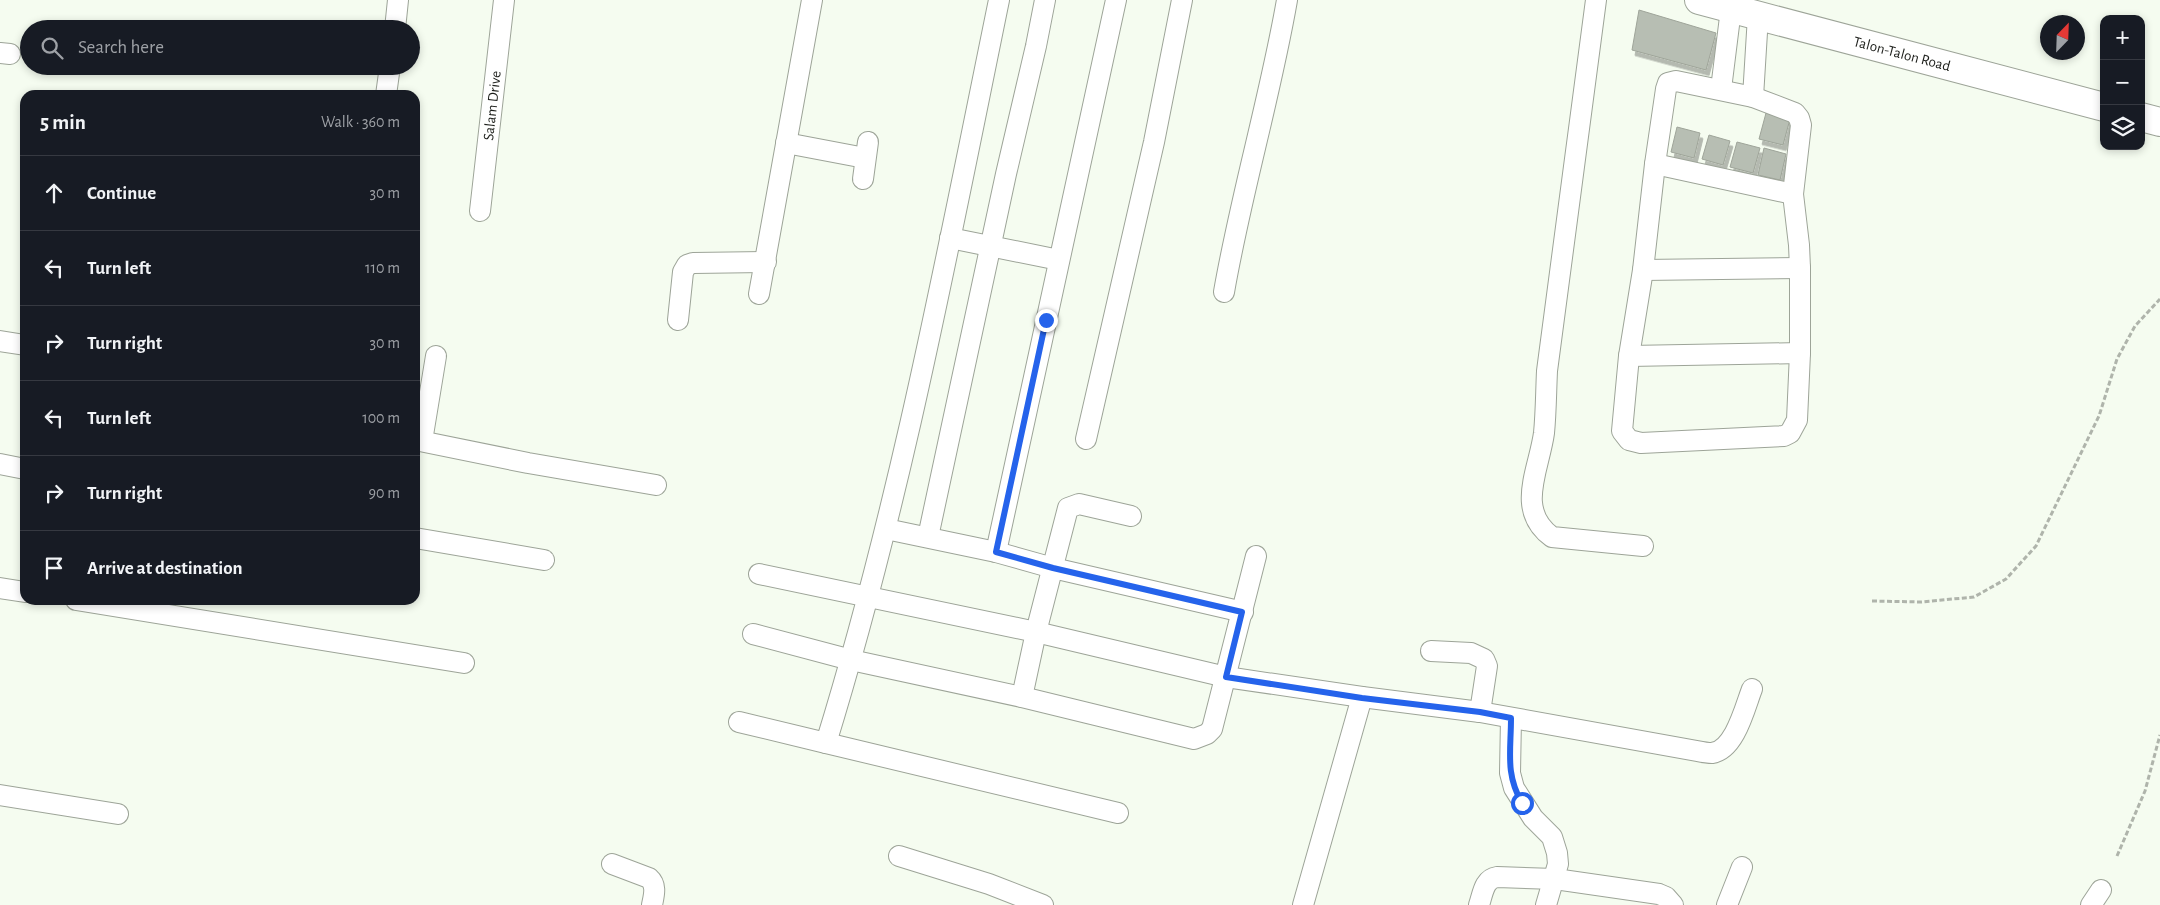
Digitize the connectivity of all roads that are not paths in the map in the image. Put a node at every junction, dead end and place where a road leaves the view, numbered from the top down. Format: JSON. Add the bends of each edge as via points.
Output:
{"nodes":[{"id":1,"x":398,"y":0,"type":"edge"},
{"id":2,"x":504,"y":0,"type":"edge"},
{"id":3,"x":812,"y":0,"type":"edge"},
{"id":4,"x":999,"y":0,"type":"edge"},
{"id":5,"x":1045,"y":0,"type":"edge"},
{"id":6,"x":1116,"y":0,"type":"edge"},
{"id":7,"x":1182,"y":0,"type":"edge"},
{"id":8,"x":1287,"y":0,"type":"edge"},
{"id":9,"x":1596,"y":0,"type":"edge"},
{"id":10,"x":1699,"y":0,"type":"edge"},
{"id":11,"x":1731,"y":8,"type":"junction"},
{"id":12,"x":1758,"y":16,"type":"junction"},
{"id":13,"x":396,"y":20,"type":"edge"},
{"id":14,"x":389,"y":75,"type":"edge"},
{"id":15,"x":1721,"y":89,"type":"junction"},
{"id":16,"x":387,"y":90,"type":"edge"},
{"id":17,"x":1753,"y":97,"type":"junction"},
{"id":18,"x":2100,"y":106,"type":"edge"},
{"id":19,"x":2145,"y":118,"type":"edge"},
{"id":20,"x":2160,"y":122,"type":"edge"},
{"id":21,"x":786,"y":143,"type":"junction"},
{"id":22,"x":1655,"y":164,"type":"junction"},
{"id":23,"x":863,"y":179,"type":"dead end"},
{"id":24,"x":1793,"y":194,"type":"junction"},
{"id":25,"x":480,"y":211,"type":"dead end"},
{"id":26,"x":950,"y":238,"type":"junction"},
{"id":27,"x":990,"y":247,"type":"junction"},
{"id":28,"x":1059,"y":260,"type":"junction"},
{"id":29,"x":766,"y":262,"type":"junction"},
{"id":30,"x":1800,"y":268,"type":"junction"},
{"id":31,"x":1643,"y":270,"type":"junction"},
{"id":32,"x":1224,"y":292,"type":"dead end"},
{"id":33,"x":759,"y":294,"type":"dead end"},
{"id":34,"x":678,"y":320,"type":"dead end"},
{"id":35,"x":0,"y":341,"type":"edge"},
{"id":36,"x":20,"y":344,"type":"edge"},
{"id":37,"x":1800,"y":353,"type":"junction"},
{"id":38,"x":436,"y":356,"type":"dead end"},
{"id":39,"x":1629,"y":356,"type":"junction"},
{"id":40,"x":420,"y":431,"type":"edge"},
{"id":41,"x":1086,"y":439,"type":"dead end"},
{"id":42,"x":420,"y":440,"type":"edge"},
{"id":43,"x":0,"y":464,"type":"edge"},
{"id":44,"x":20,"y":468,"type":"edge"},
{"id":45,"x":656,"y":485,"type":"dead end"},
{"id":46,"x":1131,"y":516,"type":"dead end"},
{"id":47,"x":886,"y":529,"type":"junction"},
{"id":48,"x":928,"y":537,"type":"junction"},
{"id":49,"x":420,"y":539,"type":"edge"},
{"id":50,"x":1644,"y":546,"type":"dead end"},
{"id":51,"x":996,"y":552,"type":"junction"},
{"id":52,"x":1256,"y":556,"type":"dead end"},
{"id":53,"x":544,"y":560,"type":"dead end"},
{"id":54,"x":1053,"y":568,"type":"junction"},
{"id":55,"x":758,"y":574,"type":"dead end"},
{"id":56,"x":0,"y":588,"type":"edge"},
{"id":57,"x":20,"y":591,"type":"edge"},
{"id":58,"x":869,"y":596,"type":"junction"},
{"id":59,"x":107,"y":605,"type":"edge"},
{"id":60,"x":1242,"y":612,"type":"junction"},
{"id":61,"x":1036,"y":632,"type":"junction"},
{"id":62,"x":753,"y":634,"type":"dead end"},
{"id":63,"x":1431,"y":651,"type":"dead end"},
{"id":64,"x":851,"y":660,"type":"junction"},
{"id":65,"x":464,"y":663,"type":"dead end"},
{"id":66,"x":1226,"y":677,"type":"junction"},
{"id":67,"x":1752,"y":689,"type":"dead end"},
{"id":68,"x":1022,"y":697,"type":"junction"},
{"id":69,"x":1362,"y":698,"type":"junction"},
{"id":70,"x":1480,"y":712,"type":"junction"},
{"id":71,"x":1511,"y":718,"type":"junction"},
{"id":72,"x":739,"y":722,"type":"dead end"},
{"id":73,"x":826,"y":743,"type":"junction"},
{"id":74,"x":0,"y":795,"type":"edge"},
{"id":75,"x":1118,"y":813,"type":"dead end"},
{"id":76,"x":118,"y":814,"type":"dead end"},
{"id":77,"x":899,"y":856,"type":"dead end"},
{"id":78,"x":612,"y":864,"type":"dead end"},
{"id":79,"x":1742,"y":867,"type":"dead end"},
{"id":80,"x":1555,"y":879,"type":"junction"},
{"id":81,"x":1623,"y":898,"type":"edge"},
{"id":82,"x":652,"y":905,"type":"edge"},
{"id":83,"x":1043,"y":905,"type":"edge"},
{"id":84,"x":1303,"y":905,"type":"edge"},
{"id":85,"x":1479,"y":905,"type":"edge"},
{"id":86,"x":1546,"y":905,"type":"edge"},
{"id":87,"x":1673,"y":905,"type":"edge"},
{"id":88,"x":1726,"y":905,"type":"edge"}],
"edges":[{"from":1,"to":13,"type":"street"},
{"from":2,"to":25,"type":"street","name":"Salam Drive"},
{"from":3,"to":21,"type":"street"},
{"from":4,"to":26,"type":"street"},
{"from":5,"to":27,"type":"street"},
{"from":6,"to":28,"type":"street"},
{"from":7,"to":41,"type":"street","via":[[1154,142]]},
{"from":8,"to":32,"type":"street","via":[[1278,51],[1236,224]]},
{"from":9,"to":50,"type":"street","via":[[1547,371],[1544,433],[1532,487],[1532,511],[1536,522],[1552,537]]},
{"from":10,"to":11,"type":"street","name":"Talon-Talon Road"},
{"from":11,"to":12,"type":"street","name":"Talon-Talon Road"},
{"from":11,"to":15,"type":"street"},
{"from":12,"to":17,"type":"street"},
{"from":12,"to":18,"type":"street","name":"Talon-Talon Road"},
{"from":14,"to":16,"type":"street"},
{"from":15,"to":17,"type":"street"},
{"from":15,"to":22,"type":"street","via":[[1676,81],[1668,84]]},
{"from":17,"to":24,"type":"street","via":[[1795,113],[1799,118],[1801,125]]},
{"from":19,"to":20,"type":"street"},
{"from":21,"to":23,"type":"street","via":[[866,150]]},
{"from":21,"to":29,"type":"street"},
{"from":22,"to":24,"type":"street"},
{"from":22,"to":31,"type":"street"},
{"from":24,"to":30,"type":"street"},
{"from":26,"to":27,"type":"street"},
{"from":26,"to":47,"type":"street"},
{"from":27,"to":28,"type":"street"},
{"from":27,"to":48,"type":"street"},
{"from":28,"to":51,"type":"street"},
{"from":29,"to":33,"type":"street"},
{"from":29,"to":34,"type":"street","via":[[687,265],[683,272]]},
{"from":30,"to":31,"type":"street"},
{"from":30,"to":37,"type":"street"},
{"from":31,"to":39,"type":"street"},
{"from":35,"to":36,"type":"street"},
{"from":37,"to":39,"type":"street"},
{"from":37,"to":39,"type":"street","via":[[1797,420],[1790,433],[1784,436],[1641,443],[1629,440],[1622,431]]},
{"from":38,"to":40,"type":"street"},
{"from":42,"to":45,"type":"street"},
{"from":43,"to":44,"type":"street"},
{"from":46,"to":54,"type":"street","via":[[1079,504],[1068,508]]},
{"from":47,"to":48,"type":"street"},
{"from":47,"to":58,"type":"street"},
{"from":48,"to":51,"type":"street"},
{"from":49,"to":53,"type":"street"},
{"from":51,"to":54,"type":"street"},
{"from":52,"to":60,"type":"street"},
{"from":54,"to":60,"type":"street"},
{"from":54,"to":61,"type":"street"},
{"from":55,"to":58,"type":"street"},
{"from":56,"to":57,"type":"street"},
{"from":58,"to":61,"type":"street"},
{"from":58,"to":64,"type":"street"},
{"from":59,"to":65,"type":"street"},
{"from":60,"to":66,"type":"street"},
{"from":61,"to":66,"type":"street"},
{"from":61,"to":68,"type":"street"},
{"from":62,"to":64,"type":"street"},
{"from":63,"to":70,"type":"street","via":[[1471,653],[1484,659],[1487,666]]},
{"from":64,"to":68,"type":"street"},
{"from":64,"to":73,"type":"street"},
{"from":66,"to":68,"type":"street","via":[[1212,728],[1194,740]]},
{"from":66,"to":69,"type":"street"},
{"from":67,"to":71,"type":"street","via":[[1734,735],[1728,744],[1713,752]]},
{"from":69,"to":70,"type":"street"},
{"from":69,"to":84,"type":"street"},
{"from":70,"to":71,"type":"street"},
{"from":71,"to":80,"type":"street","via":[[1510,773],[1514,788],[1552,838],[1558,864]]},
{"from":72,"to":73,"type":"street"},
{"from":73,"to":75,"type":"street"},
{"from":74,"to":76,"type":"street"},
{"from":77,"to":83,"type":"street"},
{"from":78,"to":82,"type":"street","via":[[653,882]]},
{"from":79,"to":88,"type":"street"},
{"from":80,"to":81,"type":"street"},
{"from":80,"to":85,"type":"street","via":[[1492,878],[1486,882]]},
{"from":80,"to":86,"type":"street"},
{"from":81,"to":87,"type":"street","via":[[1658,894]]}]}
